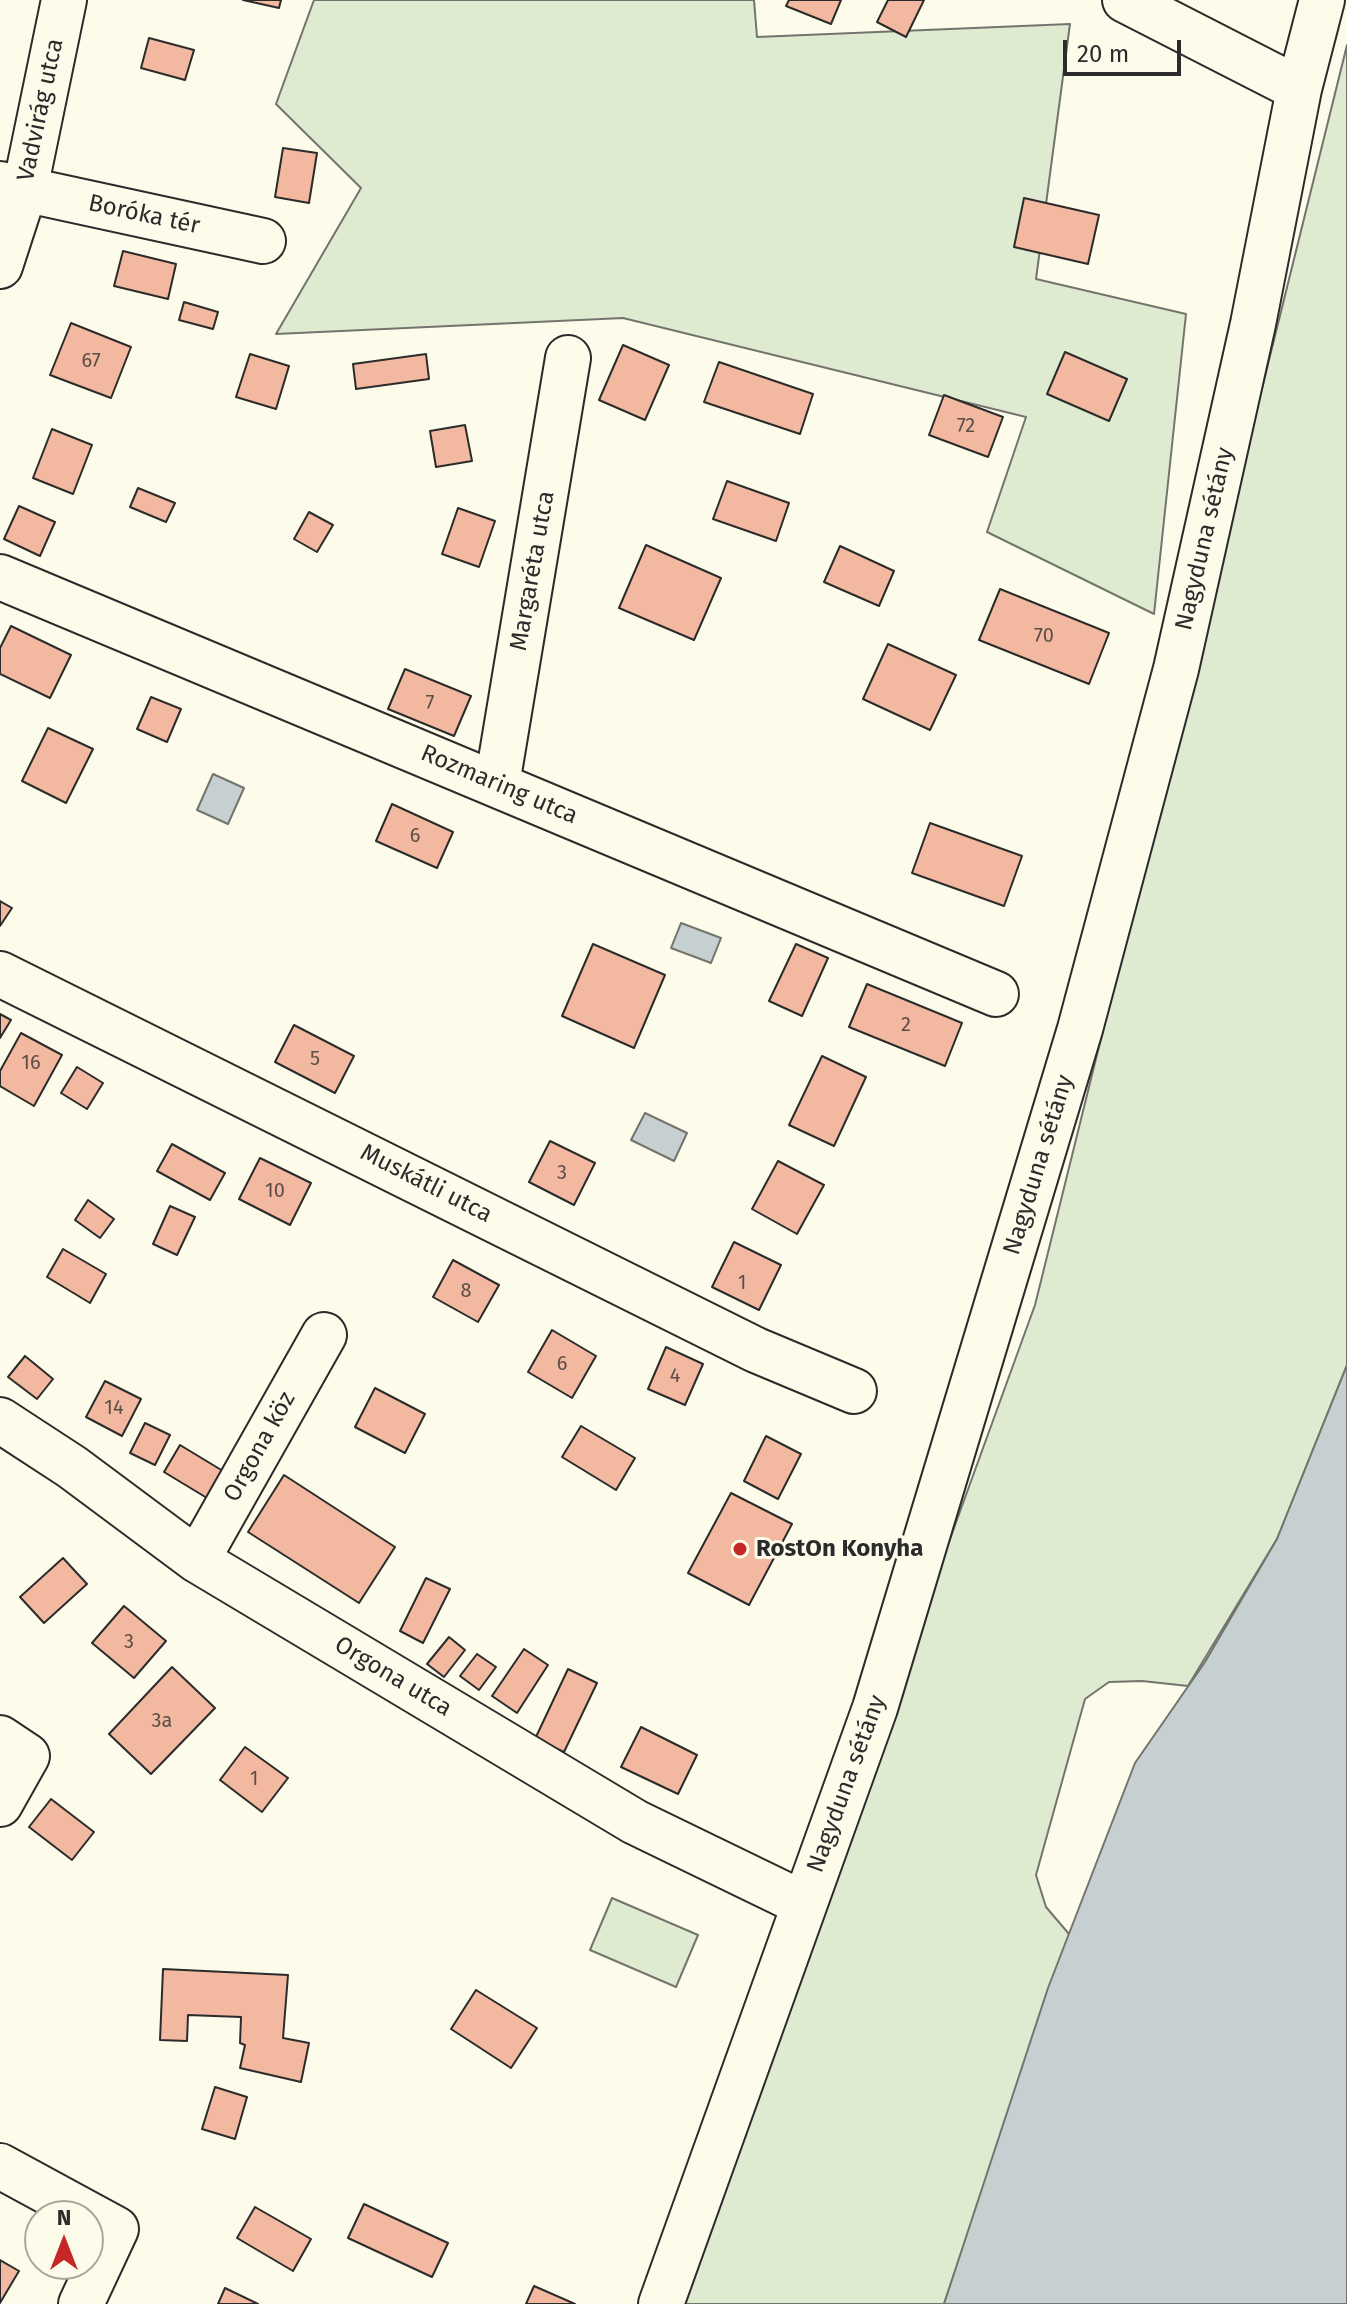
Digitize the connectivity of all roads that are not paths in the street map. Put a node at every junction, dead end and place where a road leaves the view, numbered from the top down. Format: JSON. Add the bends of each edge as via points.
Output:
{"nodes":[{"id":1,"x":64,"y":0,"type":"edge"},
{"id":2,"x":1125,"y":0,"type":"edge"},
{"id":3,"x":1322,"y":0,"type":"edge"},
{"id":4,"x":1299,"y":89,"type":"junction"},
{"id":5,"x":12,"y":186,"type":"edge"},
{"id":6,"x":263,"y":241,"type":"dead end"},
{"id":7,"x":0,"y":266,"type":"edge"},
{"id":8,"x":568,"y":358,"type":"dead end"},
{"id":9,"x":0,"y":577,"type":"edge"},
{"id":10,"x":497,"y":784,"type":"junction"},
{"id":11,"x":0,"y":974,"type":"edge"},
{"id":12,"x":996,"y":994,"type":"dead end"},
{"id":13,"x":324,"y":1335,"type":"dead end"},
{"id":14,"x":854,"y":1391,"type":"dead end"},
{"id":15,"x":0,"y":1420,"type":"edge"},
{"id":16,"x":197,"y":1560,"type":"junction"},
{"id":17,"x":0,"y":1738,"type":"edge"},
{"id":18,"x":0,"y":1804,"type":"edge"},
{"id":19,"x":804,"y":1904,"type":"junction"},
{"id":20,"x":0,"y":2166,"type":"edge"},
{"id":21,"x":81,"y":2304,"type":"edge"},
{"id":22,"x":661,"y":2304,"type":"edge"}],
"edges":[{"from":1,"to":5,"type":"street","name":"Vadvirág utca"},
{"from":2,"to":4,"type":"street"},
{"from":3,"to":4,"type":"street","name":"Nagyduna sétány"},
{"from":4,"to":19,"type":"street","name":"Nagyduna sétány","via":[[1176,669],[1080,1029],[875,1708]]},
{"from":5,"to":6,"type":"street","name":"Boróka tér"},
{"from":5,"to":7,"type":"street","name":"Vadvirág utca"},
{"from":8,"to":10,"type":"street","name":"Margaréta utca"},
{"from":9,"to":10,"type":"street","name":"Rozmaring utca"},
{"from":10,"to":12,"type":"street","name":"Rozmaring utca"},
{"from":11,"to":14,"type":"street","name":"Muskátli utca","via":[[756,1350]]},
{"from":13,"to":16,"type":"street","name":"Orgona köz"},
{"from":15,"to":16,"type":"street","name":"Orgona utca"},
{"from":16,"to":19,"type":"street","name":"Orgona utca","via":[[635,1822]]},
{"from":17,"to":18,"type":"street","via":[[27,1756]]},
{"from":19,"to":22,"type":"street","name":"Nagyduna sétány"},
{"from":20,"to":21,"type":"street","via":[[116,2229]]}]}
